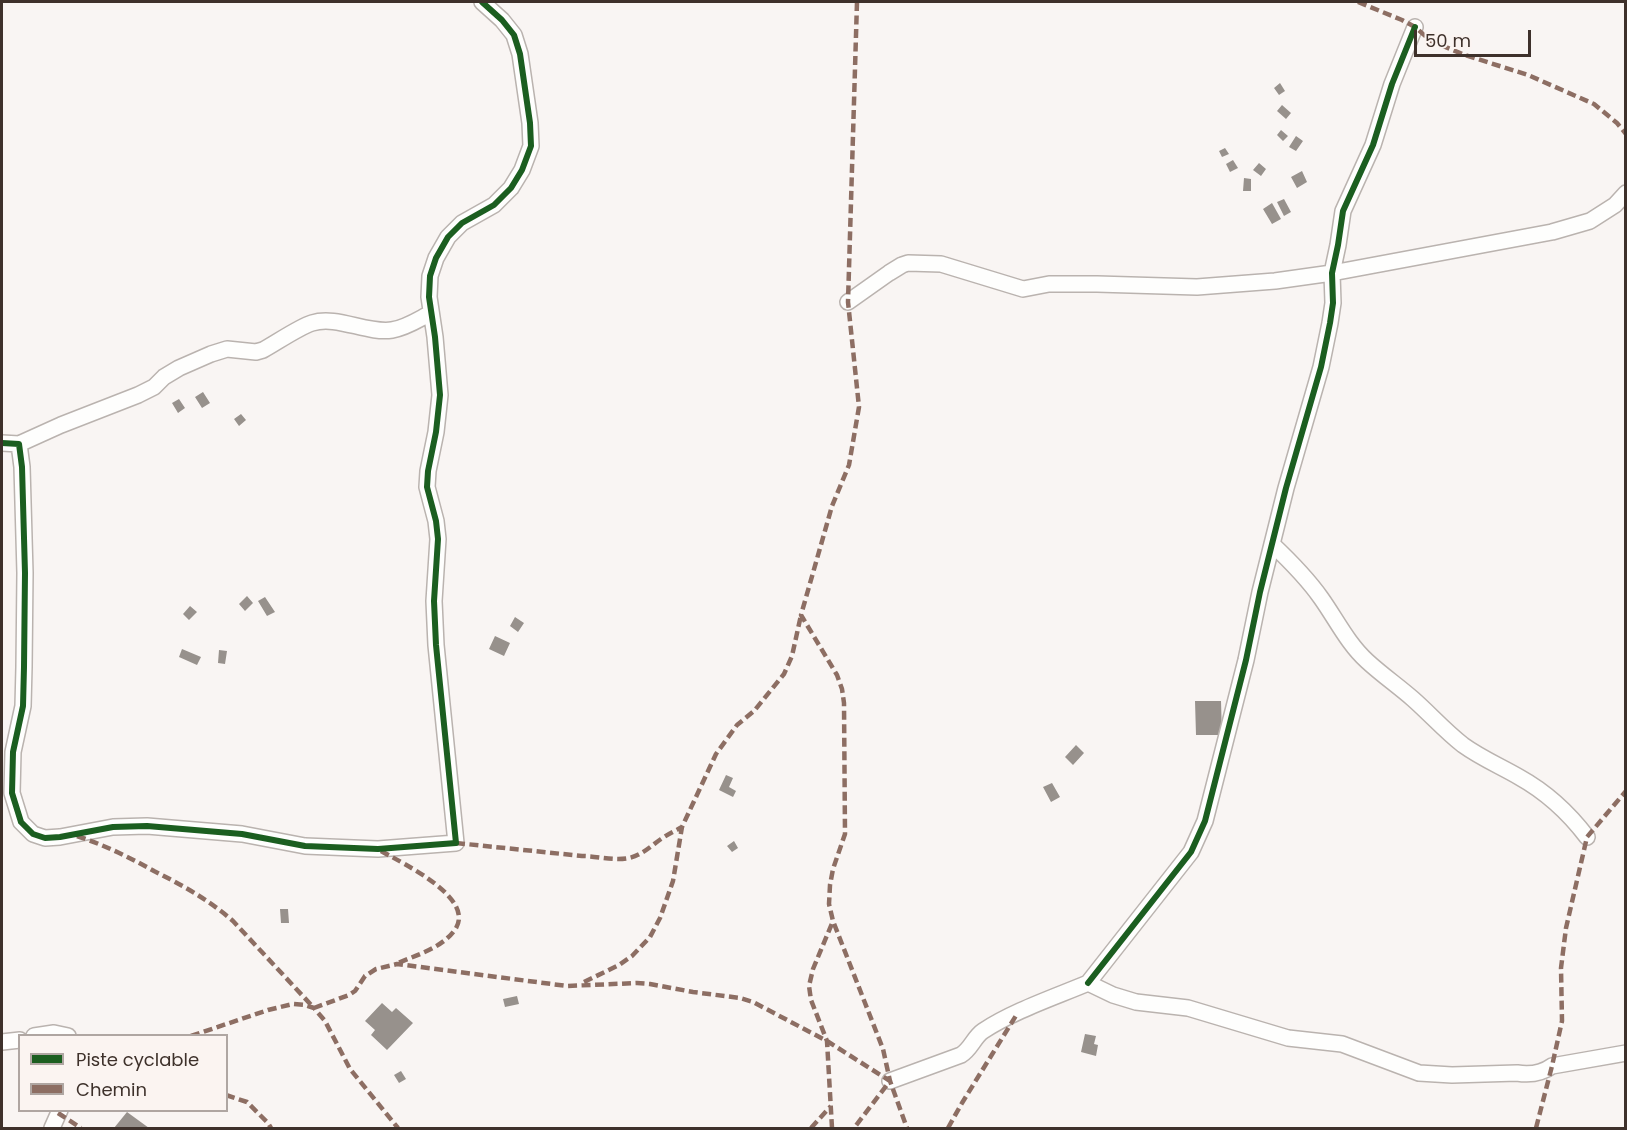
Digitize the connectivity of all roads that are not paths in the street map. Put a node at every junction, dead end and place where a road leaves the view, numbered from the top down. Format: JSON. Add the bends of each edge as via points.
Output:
{"nodes":[{"id":1,"x":482,"y":2,"type":"edge"},
{"id":2,"x":1415,"y":27,"type":"dead end"},
{"id":3,"x":1626,"y":193,"type":"edge"},
{"id":4,"x":1332,"y":273,"type":"junction"},
{"id":5,"x":848,"y":302,"type":"dead end"},
{"id":6,"x":431,"y":313,"type":"junction"},
{"id":7,"x":2,"y":443,"type":"edge"},
{"id":8,"x":19,"y":444,"type":"junction"},
{"id":9,"x":1272,"y":544,"type":"junction"},
{"id":10,"x":1587,"y":837,"type":"dead end"},
{"id":11,"x":1088,"y":983,"type":"junction"},
{"id":12,"x":44,"y":1034,"type":"edge"},
{"id":13,"x":61,"y":1034,"type":"edge"},
{"id":14,"x":18,"y":1040,"type":"edge"},
{"id":15,"x":2,"y":1042,"type":"edge"},
{"id":16,"x":1626,"y":1053,"type":"edge"},
{"id":17,"x":890,"y":1081,"type":"dead end"},
{"id":18,"x":59,"y":1112,"type":"edge"},
{"id":19,"x":52,"y":1128,"type":"edge"}],
"edges":[{"from":1,"to":6,"type":"street","via":[[514,35],[528,101],[531,146],[512,188],[448,237],[430,276]]},
{"from":2,"to":4,"type":"street","via":[[1373,145],[1343,211]]},
{"from":3,"to":4,"type":"street","via":[[1615,205],[1578,226]]},
{"from":4,"to":5,"type":"street","via":[[1197,287],[1049,284],[1023,289],[941,264],[908,263]]},
{"from":4,"to":9,"type":"street","via":[[1330,323],[1321,367]]},
{"from":6,"to":8,"type":"street","via":[[391,330],[311,323],[256,352],[237,349],[211,354],[179,368],[138,395]]},
{"from":6,"to":8,"type":"street","via":[[440,395],[427,487],[438,539],[436,645],[456,843],[378,849],[315,846],[242,834],[147,826],[113,827],[60,837],[33,834],[21,822],[12,793],[24,667],[25,573]]},
{"from":7,"to":8,"type":"street"},
{"from":9,"to":10,"type":"street","via":[[1304,576],[1367,662],[1463,745],[1545,794],[1570,814]]},
{"from":9,"to":11,"type":"street","via":[[1200,835],[1191,852]]},
{"from":11,"to":16,"type":"street","via":[[1136,1002],[1188,1008],[1288,1038],[1342,1044],[1434,1075],[1533,1074],[1552,1066]]},
{"from":11,"to":17,"type":"street","via":[[982,1032],[961,1055]]},
{"from":12,"to":13,"type":"street"},
{"from":14,"to":15,"type":"street"},
{"from":18,"to":19,"type":"street"}]}
